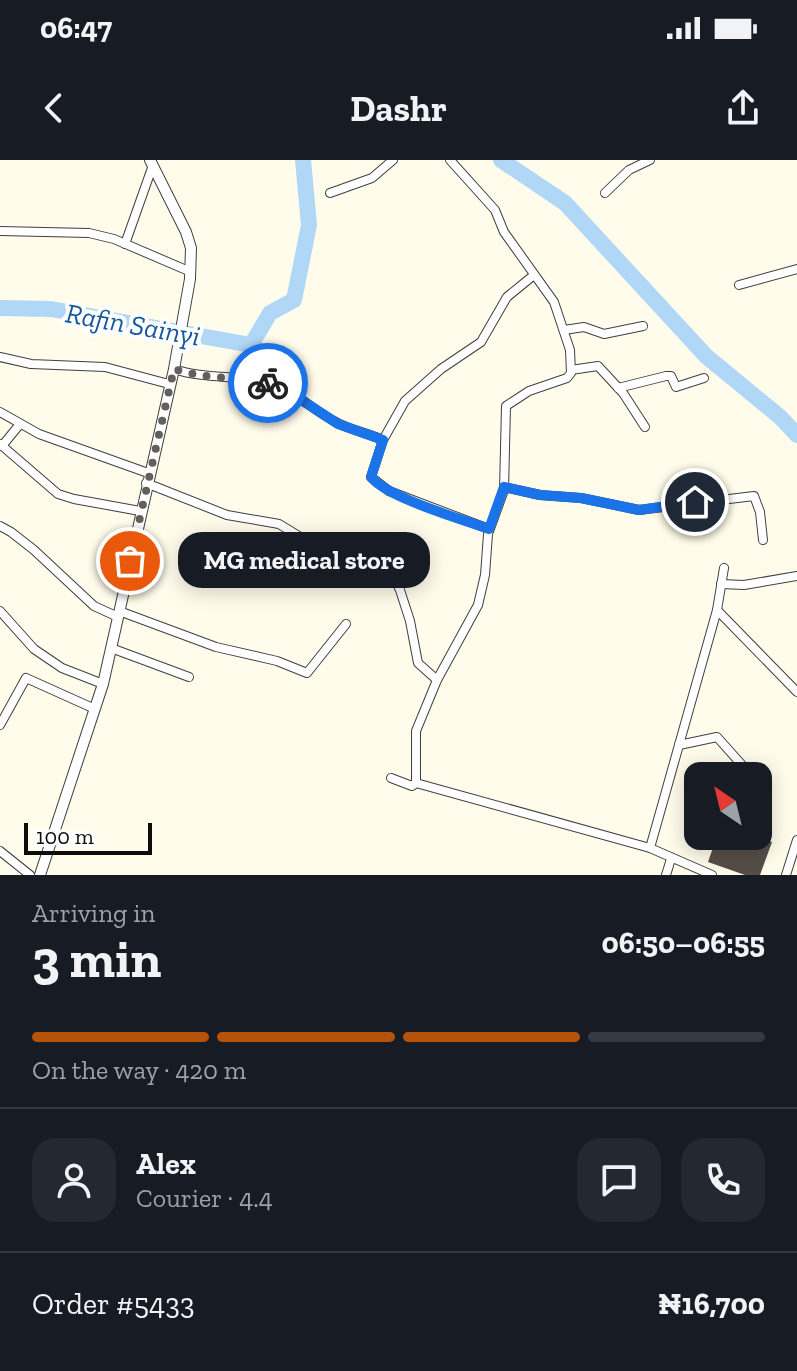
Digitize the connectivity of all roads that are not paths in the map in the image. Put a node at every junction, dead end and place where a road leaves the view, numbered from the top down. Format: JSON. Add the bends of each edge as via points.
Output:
{"nodes":[{"id":1,"x":393,"y":160,"type":"edge"},
{"id":2,"x":450,"y":160,"type":"edge"},
{"id":3,"x":650,"y":160,"type":"edge"},
{"id":4,"x":152,"y":162,"type":"edge"},
{"id":5,"x":330,"y":193,"type":"dead end"},
{"id":6,"x":605,"y":193,"type":"dead end"},
{"id":7,"x":0,"y":231,"type":"edge"},
{"id":8,"x":125,"y":244,"type":"junction"},
{"id":9,"x":797,"y":269,"type":"edge"},
{"id":10,"x":191,"y":272,"type":"junction"},
{"id":11,"x":534,"y":275,"type":"junction"},
{"id":12,"x":739,"y":285,"type":"dead end"},
{"id":13,"x":643,"y":326,"type":"dead end"},
{"id":14,"x":564,"y":330,"type":"junction"},
{"id":15,"x":0,"y":357,"type":"edge"},
{"id":16,"x":174,"y":369,"type":"junction"},
{"id":17,"x":571,"y":370,"type":"junction"},
{"id":18,"x":704,"y":378,"type":"dead end"},
{"id":19,"x":169,"y":384,"type":"junction"},
{"id":20,"x":618,"y":388,"type":"junction"},
{"id":21,"x":0,"y":412,"type":"edge"},
{"id":22,"x":20,"y":424,"type":"junction"},
{"id":23,"x":645,"y":427,"type":"dead end"},
{"id":24,"x":383,"y":440,"type":"junction"},
{"id":25,"x":1,"y":445,"type":"edge"},
{"id":26,"x":147,"y":478,"type":"junction"},
{"id":27,"x":504,"y":487,"type":"junction"},
{"id":28,"x":140,"y":511,"type":"junction"},
{"id":29,"x":0,"y":526,"type":"edge"},
{"id":30,"x":489,"y":529,"type":"junction"},
{"id":31,"x":763,"y":540,"type":"dead end"},
{"id":32,"x":724,"y":568,"type":"dead end"},
{"id":33,"x":797,"y":576,"type":"edge"},
{"id":34,"x":721,"y":584,"type":"junction"},
{"id":35,"x":717,"y":610,"type":"junction"},
{"id":36,"x":118,"y":614,"type":"junction"},
{"id":37,"x":2,"y":616,"type":"edge"},
{"id":38,"x":346,"y":624,"type":"dead end"},
{"id":39,"x":111,"y":648,"type":"junction"},
{"id":40,"x":189,"y":677,"type":"dead end"},
{"id":41,"x":437,"y":680,"type":"junction"},
{"id":42,"x":103,"y":684,"type":"junction"},
{"id":43,"x":797,"y":692,"type":"edge"},
{"id":44,"x":95,"y":709,"type":"junction"},
{"id":45,"x":0,"y":725,"type":"edge"},
{"id":46,"x":679,"y":745,"type":"junction"},
{"id":47,"x":739,"y":762,"type":"edge"},
{"id":48,"x":391,"y":778,"type":"dead end"},
{"id":49,"x":416,"y":783,"type":"junction"},
{"id":50,"x":797,"y":840,"type":"edge"},
{"id":51,"x":650,"y":848,"type":"junction"},
{"id":52,"x":0,"y":851,"type":"edge"},
{"id":53,"x":671,"y":859,"type":"junction"},
{"id":54,"x":30,"y":875,"type":"edge"},
{"id":55,"x":40,"y":875,"type":"edge"},
{"id":56,"x":666,"y":875,"type":"edge"},
{"id":57,"x":712,"y":875,"type":"edge"},
{"id":58,"x":786,"y":875,"type":"edge"}],
"edges":[{"from":1,"to":5,"type":"street","via":[[372,178]]},
{"from":2,"to":11,"type":"street","via":[[495,210]]},
{"from":3,"to":6,"type":"street","via":[[629,170]]},
{"from":4,"to":8,"type":"street"},
{"from":4,"to":10,"type":"street","via":[[186,232]]},
{"from":7,"to":8,"type":"street","via":[[89,233]]},
{"from":8,"to":10,"type":"street"},
{"from":9,"to":12,"type":"street"},
{"from":10,"to":16,"type":"street"},
{"from":11,"to":14,"type":"street","via":[[554,302]]},
{"from":11,"to":24,"type":"street","via":[[507,297],[481,342],[405,401]]},
{"from":13,"to":14,"type":"street","via":[[604,334],[584,327]]},
{"from":14,"to":17,"type":"street"},
{"from":15,"to":19,"type":"street","via":[[31,364],[105,367]]},
{"from":16,"to":19,"type":"street"},
{"from":16,"to":24,"type":"street","via":[[267,382],[338,424]]},
{"from":17,"to":20,"type":"street","via":[[598,366]]},
{"from":17,"to":27,"type":"street","via":[[567,378],[529,391],[506,406]]},
{"from":18,"to":20,"type":"street","via":[[676,387],[666,376]]},
{"from":19,"to":26,"type":"street"},
{"from":20,"to":23,"type":"street"},
{"from":21,"to":22,"type":"street"},
{"from":22,"to":25,"type":"street"},
{"from":22,"to":26,"type":"street"},
{"from":24,"to":30,"type":"street","via":[[374,481]]},
{"from":25,"to":28,"type":"street","via":[[58,494]]},
{"from":26,"to":28,"type":"street"},
{"from":26,"to":41,"type":"street","via":[[227,515],[279,524],[383,569],[400,590],[418,663]]},
{"from":27,"to":30,"type":"street"},
{"from":27,"to":31,"type":"street","via":[[639,510],[754,496]]},
{"from":28,"to":36,"type":"street"},
{"from":29,"to":36,"type":"street","via":[[94,606]]},
{"from":30,"to":41,"type":"street","via":[[478,605]]},
{"from":32,"to":34,"type":"street"},
{"from":33,"to":34,"type":"street"},
{"from":34,"to":35,"type":"street"},
{"from":35,"to":43,"type":"street"},
{"from":35,"to":46,"type":"street"},
{"from":36,"to":38,"type":"street","via":[[307,673]]},
{"from":36,"to":39,"type":"street"},
{"from":37,"to":42,"type":"street","via":[[62,668]]},
{"from":39,"to":40,"type":"street"},
{"from":39,"to":42,"type":"street"},
{"from":41,"to":49,"type":"street","via":[[416,731]]},
{"from":42,"to":44,"type":"street"},
{"from":44,"to":45,"type":"street","via":[[26,678]]},
{"from":44,"to":55,"type":"street"},
{"from":46,"to":47,"type":"street","via":[[717,737]]},
{"from":46,"to":51,"type":"street"},
{"from":48,"to":49,"type":"street"},
{"from":49,"to":51,"type":"street"},
{"from":50,"to":58,"type":"street"},
{"from":51,"to":53,"type":"street"},
{"from":52,"to":54,"type":"street"},
{"from":53,"to":56,"type":"street"},
{"from":53,"to":57,"type":"street"}]}
